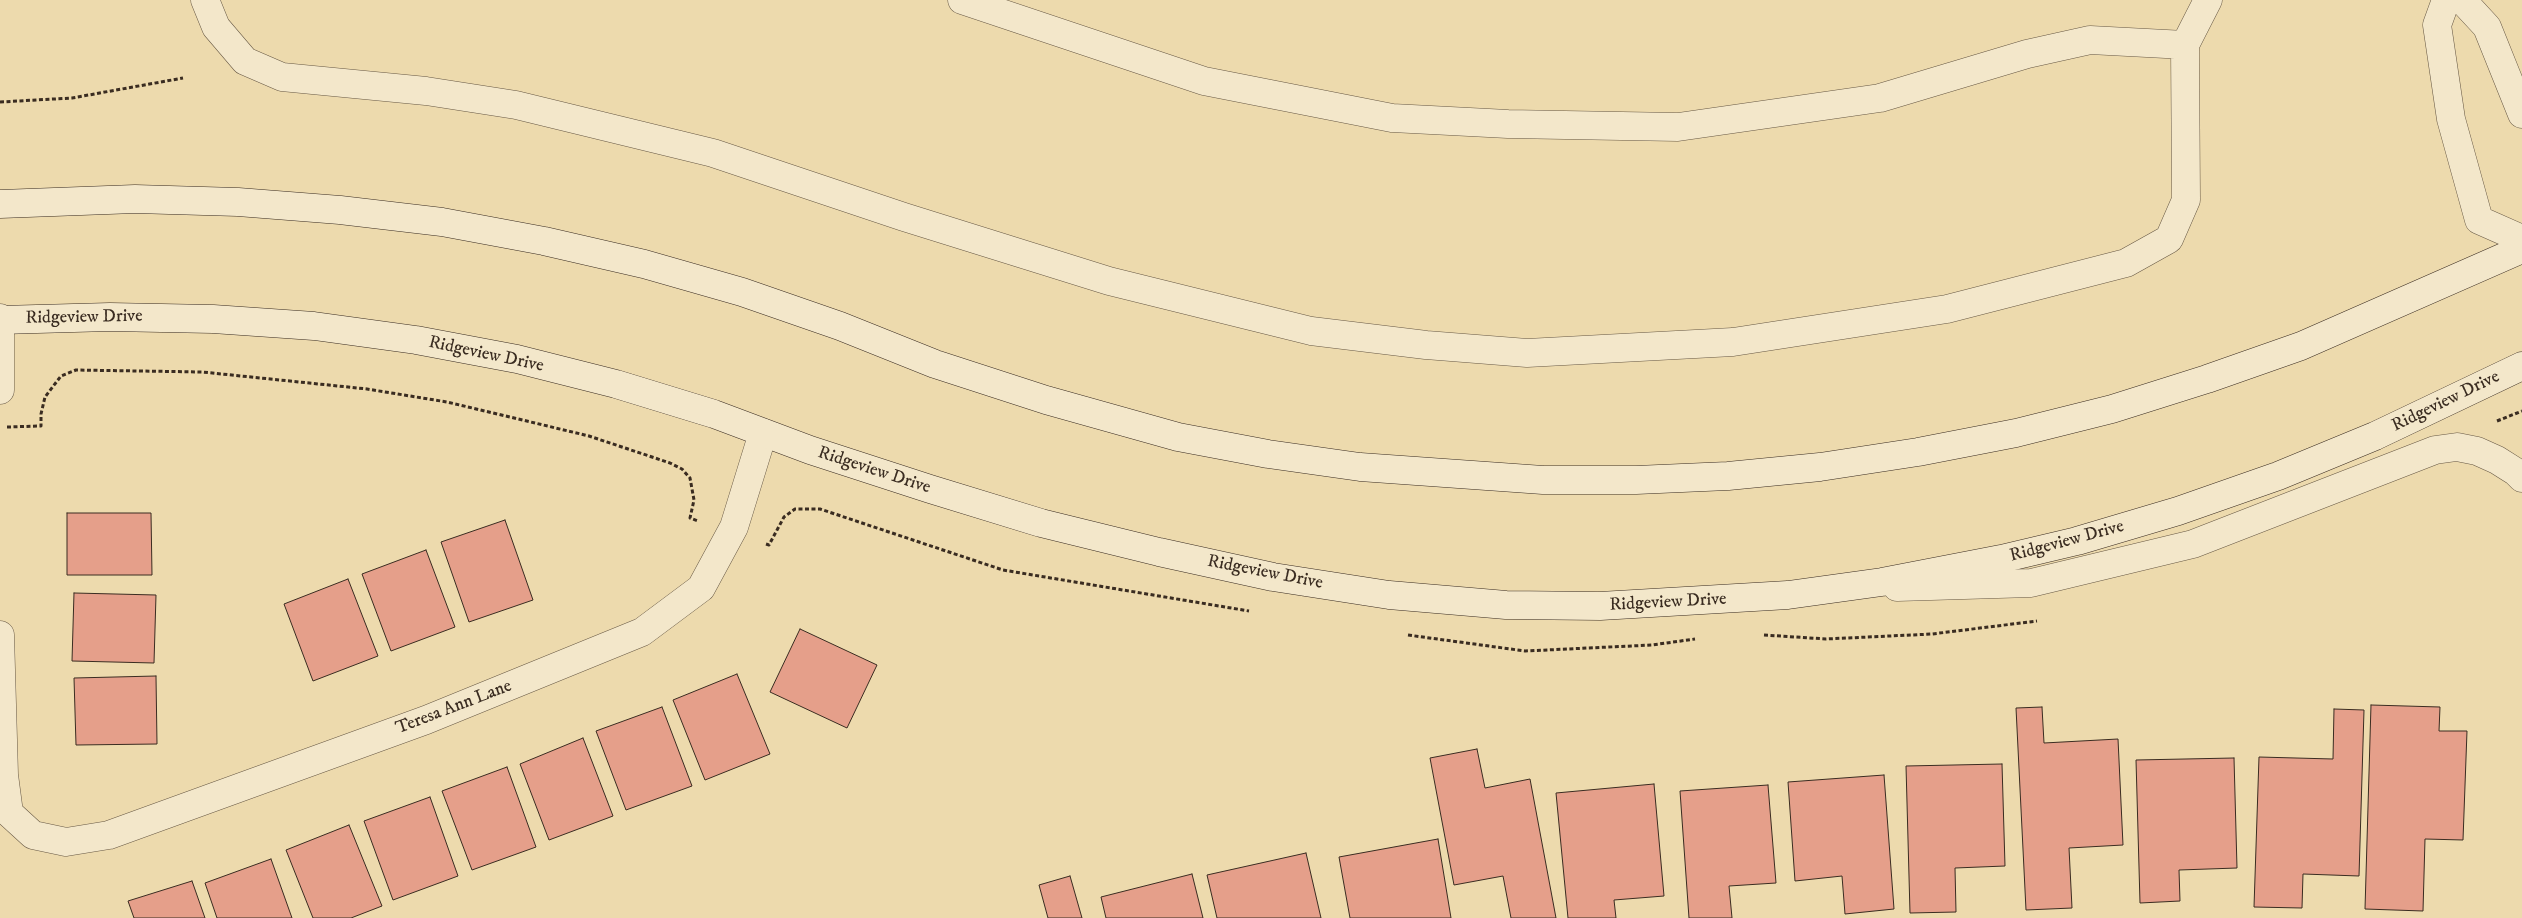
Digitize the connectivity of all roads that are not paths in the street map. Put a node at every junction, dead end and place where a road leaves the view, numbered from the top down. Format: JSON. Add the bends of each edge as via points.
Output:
{"nodes":[{"id":1,"x":205,"y":0,"type":"edge"},
{"id":2,"x":962,"y":0,"type":"edge"},
{"id":3,"x":2208,"y":0,"type":"edge"},
{"id":4,"x":2446,"y":0,"type":"edge"},
{"id":5,"x":2462,"y":0,"type":"edge"},
{"id":6,"x":2185,"y":45,"type":"junction"},
{"id":7,"x":2522,"y":114,"type":"edge"},
{"id":8,"x":0,"y":204,"type":"edge"},
{"id":9,"x":2522,"y":239,"type":"edge"},
{"id":10,"x":2522,"y":248,"type":"edge"},
{"id":11,"x":0,"y":319,"type":"edge"},
{"id":12,"x":2522,"y":366,"type":"edge"},
{"id":13,"x":0,"y":390,"type":"edge"},
{"id":14,"x":763,"y":433,"type":"junction"},
{"id":15,"x":2522,"y":478,"type":"edge"},
{"id":16,"x":1828,"y":589,"type":"junction"},
{"id":17,"x":0,"y":635,"type":"edge"}],
"edges":[{"from":1,"to":6,"type":"street","via":[[216,27],[245,61],[282,77],[426,91],[516,105],[713,153],[1109,281],[1311,331],[1527,353],[1733,342],[1947,309],[2126,263],[2169,239],[2186,200]]},
{"from":2,"to":6,"type":"street","via":[[1204,81],[1392,118],[1508,124],[1678,127],[1880,98],[2027,54],[2090,40]]},
{"from":3,"to":6,"type":"street"},
{"from":4,"to":9,"type":"street","via":[[2437,25],[2451,119],[2480,220]]},
{"from":5,"to":7,"type":"street","via":[[2487,28]]},
{"from":8,"to":10,"type":"street","via":[[135,199],[238,202],[340,210],[544,240],[742,292],[935,364],[1046,400],[1178,437],[1360,467],[1543,480],[1728,476],[1820,467],[2016,433],[2112,409],[2301,346]]},
{"from":11,"to":13,"type":"street"},
{"from":11,"to":14,"type":"street","name":"Ridgeview Drive","via":[[213,319],[314,326],[416,340],[616,384],[714,414]]},
{"from":12,"to":16,"type":"street","name":"Ridgeview Drive","via":[[2375,436],[2278,476],[2178,511],[2077,541],[1974,565]]},
{"from":14,"to":16,"type":"street","name":"Ridgeview Drive","via":[[1041,523],[1274,577],[1389,595],[1506,605],[1600,606],[1695,602]]},
{"from":14,"to":17,"type":"street","name":"Teresa Ann Lane","via":[[734,526],[701,588],[642,632],[426,720],[108,835],[66,842],[33,834],[9,812],[3,766]]},
{"from":15,"to":16,"type":"street","via":[[2497,460],[2477,451],[2457,447],[2435,450],[2193,544],[2031,583]]}]}
